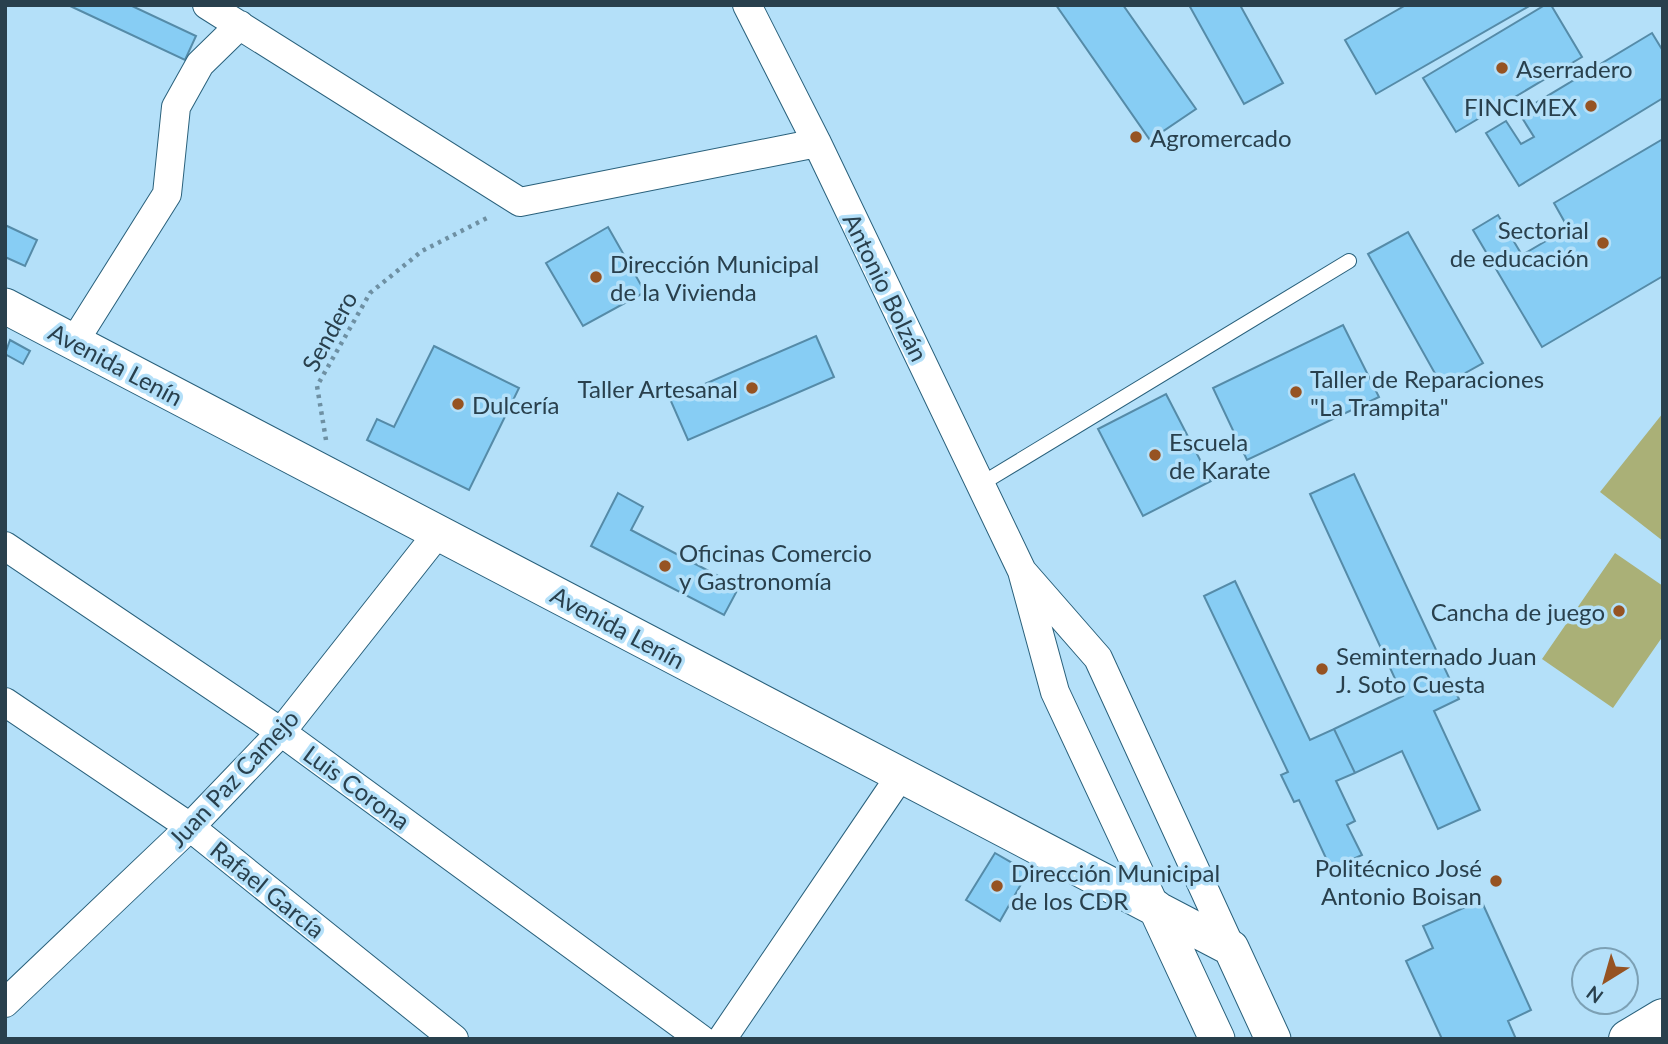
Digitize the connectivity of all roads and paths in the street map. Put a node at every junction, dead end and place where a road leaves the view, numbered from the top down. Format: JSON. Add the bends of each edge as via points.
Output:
{"nodes":[{"id":1,"x":207,"y":5,"type":"edge"},
{"id":2,"x":747,"y":5,"type":"edge"},
{"id":3,"x":240,"y":25,"type":"junction"},
{"id":4,"x":817,"y":143,"type":"junction"},
{"id":5,"x":520,"y":201,"type":"junction"},
{"id":6,"x":1349,"y":261,"type":"dead end"},
{"id":7,"x":5,"y":306,"type":"edge"},
{"id":8,"x":74,"y":342,"type":"junction"},
{"id":9,"x":332,"y":478,"type":"junction"},
{"id":10,"x":981,"y":484,"type":"junction"},
{"id":11,"x":438,"y":533,"type":"junction"},
{"id":12,"x":5,"y":546,"type":"edge"},
{"id":13,"x":1023,"y":571,"type":"junction"},
{"id":14,"x":5,"y":702,"type":"edge"},
{"id":15,"x":281,"y":732,"type":"junction"},
{"id":16,"x":901,"y":775,"type":"junction"},
{"id":17,"x":190,"y":827,"type":"junction"},
{"id":18,"x":1156,"y":908,"type":"junction"},
{"id":19,"x":1231,"y":948,"type":"junction"},
{"id":20,"x":5,"y":1003,"type":"edge"},
{"id":21,"x":1663,"y":1018,"type":"edge"},
{"id":22,"x":454,"y":1039,"type":"edge"},
{"id":23,"x":701,"y":1039,"type":"edge"},
{"id":24,"x":722,"y":1039,"type":"edge"},
{"id":25,"x":1217,"y":1039,"type":"edge"},
{"id":26,"x":1273,"y":1039,"type":"edge"},
{"id":27,"x":1628,"y":1039,"type":"edge"}],
"edges":[{"from":1,"to":3,"type":"street"},
{"from":2,"to":4,"type":"street","name":"Antonio Bolzán"},
{"from":3,"to":5,"type":"street"},
{"from":3,"to":8,"type":"street","via":[[200,64],[176,107],[167,194]]},
{"from":4,"to":5,"type":"street"},
{"from":4,"to":10,"type":"street","name":"Antonio Bolzán"},
{"from":5,"to":9,"type":"path","name":"Sendero","via":[[422,251],[370,293],[317,386]]},
{"from":6,"to":10,"type":"lane"},
{"from":7,"to":8,"type":"street","name":"Avenida Lenín"},
{"from":8,"to":9,"type":"street","name":"Avenida Lenín"},
{"from":9,"to":11,"type":"street","name":"Avenida Lenín"},
{"from":10,"to":13,"type":"street","name":"Antonio Bolzán"},
{"from":11,"to":15,"type":"street","name":"Juan Paz Camejo"},
{"from":11,"to":16,"type":"street","name":"Avenida Lenín"},
{"from":12,"to":15,"type":"street","name":"Luis Corona"},
{"from":13,"to":18,"type":"street","name":"Antonio Bolzán","via":[[1055,692]]},
{"from":13,"to":19,"type":"street","name":"Antonio Bolzán","via":[[1098,658]]},
{"from":14,"to":17,"type":"street","name":"Rafael García"},
{"from":15,"to":17,"type":"street","name":"Juan Paz Camejo"},
{"from":15,"to":23,"type":"street","name":"Luis Corona"},
{"from":16,"to":18,"type":"street","name":"Avenida Lenín"},
{"from":16,"to":24,"type":"street"},
{"from":17,"to":20,"type":"street","name":"Juan Paz Camejo"},
{"from":17,"to":22,"type":"street","name":"Rafael García"},
{"from":18,"to":19,"type":"street","name":"Avenida Lenín"},
{"from":18,"to":25,"type":"street"},
{"from":19,"to":26,"type":"street"},
{"from":21,"to":27,"type":"main road"}]}
